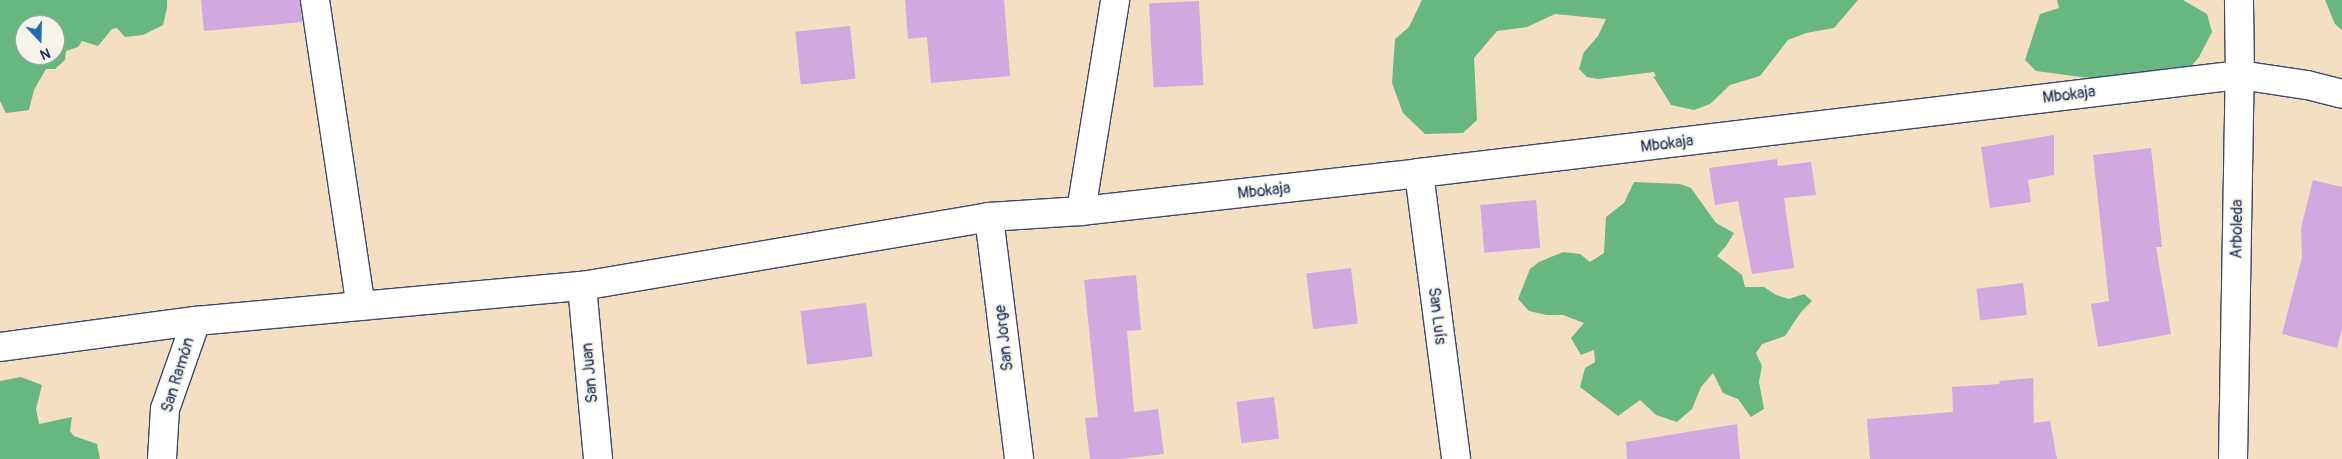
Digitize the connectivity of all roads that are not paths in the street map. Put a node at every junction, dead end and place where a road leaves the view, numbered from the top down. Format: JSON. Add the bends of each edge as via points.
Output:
{"nodes":[{"id":1,"x":315,"y":0,"type":"edge"},
{"id":2,"x":1115,"y":0,"type":"edge"},
{"id":3,"x":2239,"y":0,"type":"edge"},
{"id":4,"x":2240,"y":75,"type":"junction"},
{"id":5,"x":2342,"y":94,"type":"edge"},
{"id":6,"x":1419,"y":173,"type":"junction"},
{"id":7,"x":1081,"y":211,"type":"junction"},
{"id":8,"x":989,"y":217,"type":"junction"},
{"id":9,"x":582,"y":286,"type":"junction"},
{"id":10,"x":361,"y":306,"type":"junction"},
{"id":11,"x":196,"y":321,"type":"junction"},
{"id":12,"x":0,"y":348,"type":"edge"},
{"id":13,"x":162,"y":459,"type":"edge"},
{"id":14,"x":598,"y":459,"type":"edge"},
{"id":15,"x":1019,"y":459,"type":"edge"},
{"id":16,"x":1456,"y":459,"type":"edge"},
{"id":17,"x":2233,"y":459,"type":"edge"}],
"edges":[{"from":1,"to":10,"type":"street"},
{"from":2,"to":7,"type":"street"},
{"from":3,"to":4,"type":"street","name":"Arboleda"},
{"from":4,"to":5,"type":"street","name":"Mbokaja"},
{"from":4,"to":6,"type":"street","name":"Mbokaja"},
{"from":4,"to":17,"type":"street","name":"Arboleda"},
{"from":6,"to":7,"type":"street","name":"Mbokaja"},
{"from":6,"to":16,"type":"street","name":"San Luís"},
{"from":7,"to":8,"type":"street","name":"Mbokaja"},
{"from":8,"to":9,"type":"street","name":"Mbokaja"},
{"from":8,"to":15,"type":"street","name":"San Jorge"},
{"from":9,"to":10,"type":"street","name":"Mbokaja"},
{"from":9,"to":14,"type":"street","name":"San Juan"},
{"from":10,"to":11,"type":"street","name":"Mbokaja"},
{"from":11,"to":12,"type":"street","name":"Mbokaja"},
{"from":11,"to":13,"type":"street","name":"San Ramón","via":[[165,409]]}]}
